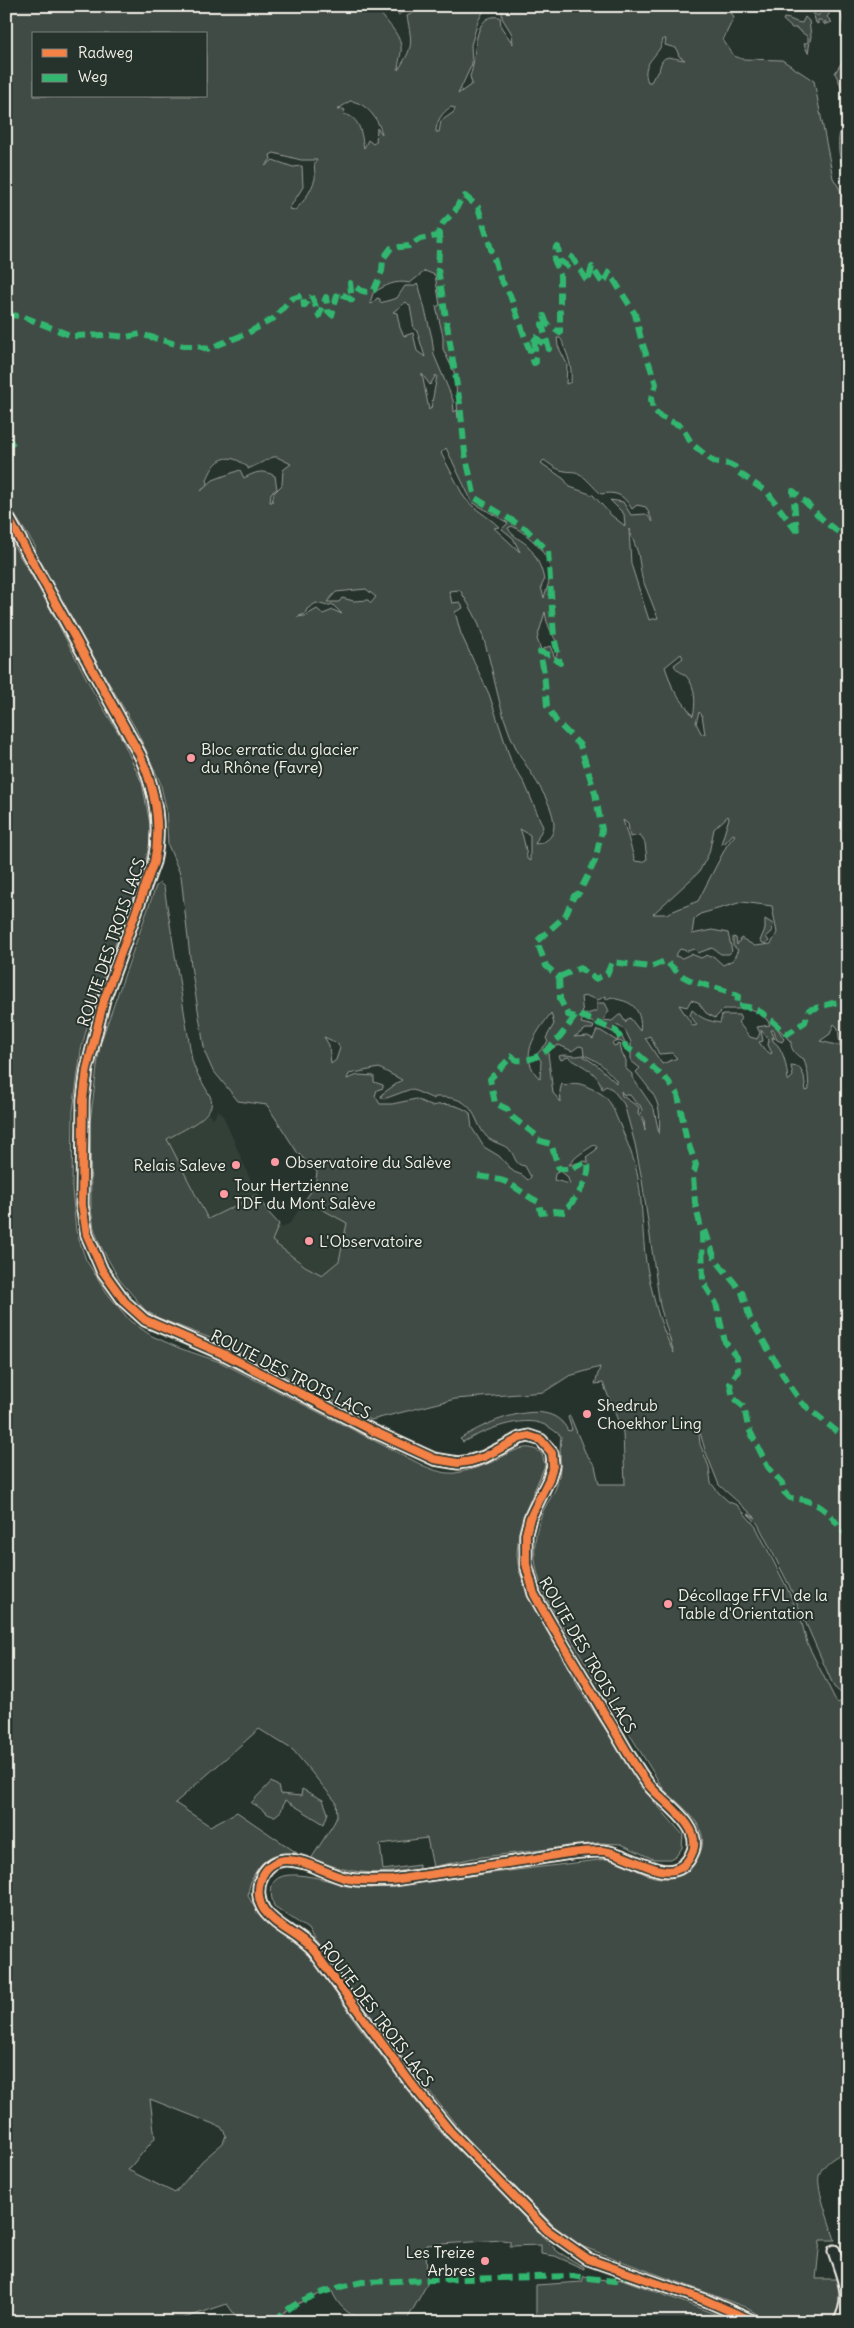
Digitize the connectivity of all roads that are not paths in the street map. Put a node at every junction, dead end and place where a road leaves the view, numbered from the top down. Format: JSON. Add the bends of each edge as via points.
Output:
{"nodes":[{"id":1,"x":6,"y":514,"type":"edge"},
{"id":2,"x":834,"y":2251,"type":"dead end"},
{"id":3,"x":755,"y":2322,"type":"edge"},
{"id":4,"x":839,"y":2322,"type":"edge"}],
"edges":[{"from":1,"to":3,"type":"street","name":"ROUTE DES TROIS LACS","via":[[140,755],[151,783],[157,812],[158,840],[154,862],[104,1000],[83,1100],[82,1205],[87,1236],[102,1270],[125,1302],[145,1320],[228,1356],[434,1460],[471,1461],[529,1436],[545,1443],[552,1453],[552,1473],[530,1518],[525,1551],[534,1594],[649,1785],[685,1821],[693,1835],[694,1848],[689,1858],[678,1869],[667,1871],[604,1851],[370,1881],[346,1878],[286,1860],[262,1875],[259,1901],[267,1913],[306,1942],[319,1957],[450,2132],[547,2230],[588,2259],[704,2300]]},
{"from":2,"to":4,"type":"street","via":[[847,2292],[847,2304]]}]}
